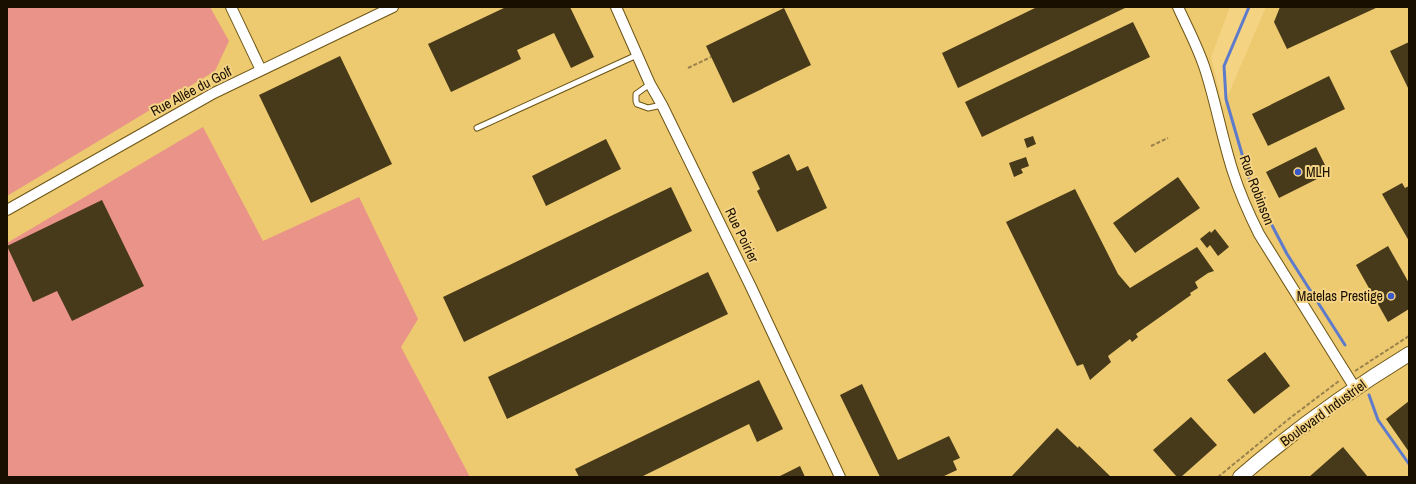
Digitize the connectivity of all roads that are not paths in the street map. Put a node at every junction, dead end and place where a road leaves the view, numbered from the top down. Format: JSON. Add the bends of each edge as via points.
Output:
{"nodes":[{"id":1,"x":231,"y":7,"type":"edge"},
{"id":2,"x":393,"y":7,"type":"edge"},
{"id":3,"x":616,"y":7,"type":"edge"},
{"id":4,"x":1178,"y":7,"type":"edge"},
{"id":5,"x":637,"y":55,"type":"junction"},
{"id":6,"x":261,"y":70,"type":"junction"},
{"id":7,"x":650,"y":84,"type":"junction"},
{"id":8,"x":662,"y":105,"type":"junction"},
{"id":9,"x":477,"y":128,"type":"dead end"},
{"id":10,"x":7,"y":210,"type":"edge"},
{"id":11,"x":1409,"y":354,"type":"edge"},
{"id":12,"x":1356,"y":388,"type":"junction"},
{"id":13,"x":840,"y":477,"type":"edge"},
{"id":14,"x":1240,"y":477,"type":"edge"}],
"edges":[{"from":1,"to":6,"type":"street"},
{"from":2,"to":6,"type":"street","name":"Rue Allée du Golf"},
{"from":3,"to":5,"type":"street","name":"Rue Poirier"},
{"from":4,"to":12,"type":"street","name":"Rue Robinson","via":[[1204,67],[1233,172],[1248,211],[1259,234]]},
{"from":5,"to":7,"type":"street","name":"Rue Poirier"},
{"from":5,"to":9,"type":"lane"},
{"from":6,"to":10,"type":"street","name":"Rue Allée du Golf","via":[[186,108]]},
{"from":7,"to":8,"type":"street","name":"Rue Poirier"},
{"from":7,"to":8,"type":"lane","via":[[636,94],[637,104],[648,108]]},
{"from":8,"to":13,"type":"street","name":"Rue Poirier"},
{"from":11,"to":12,"type":"street","name":"Boulevard Industriel"},
{"from":12,"to":14,"type":"street","name":"Boulevard Industriel","via":[[1274,448]]}]}
